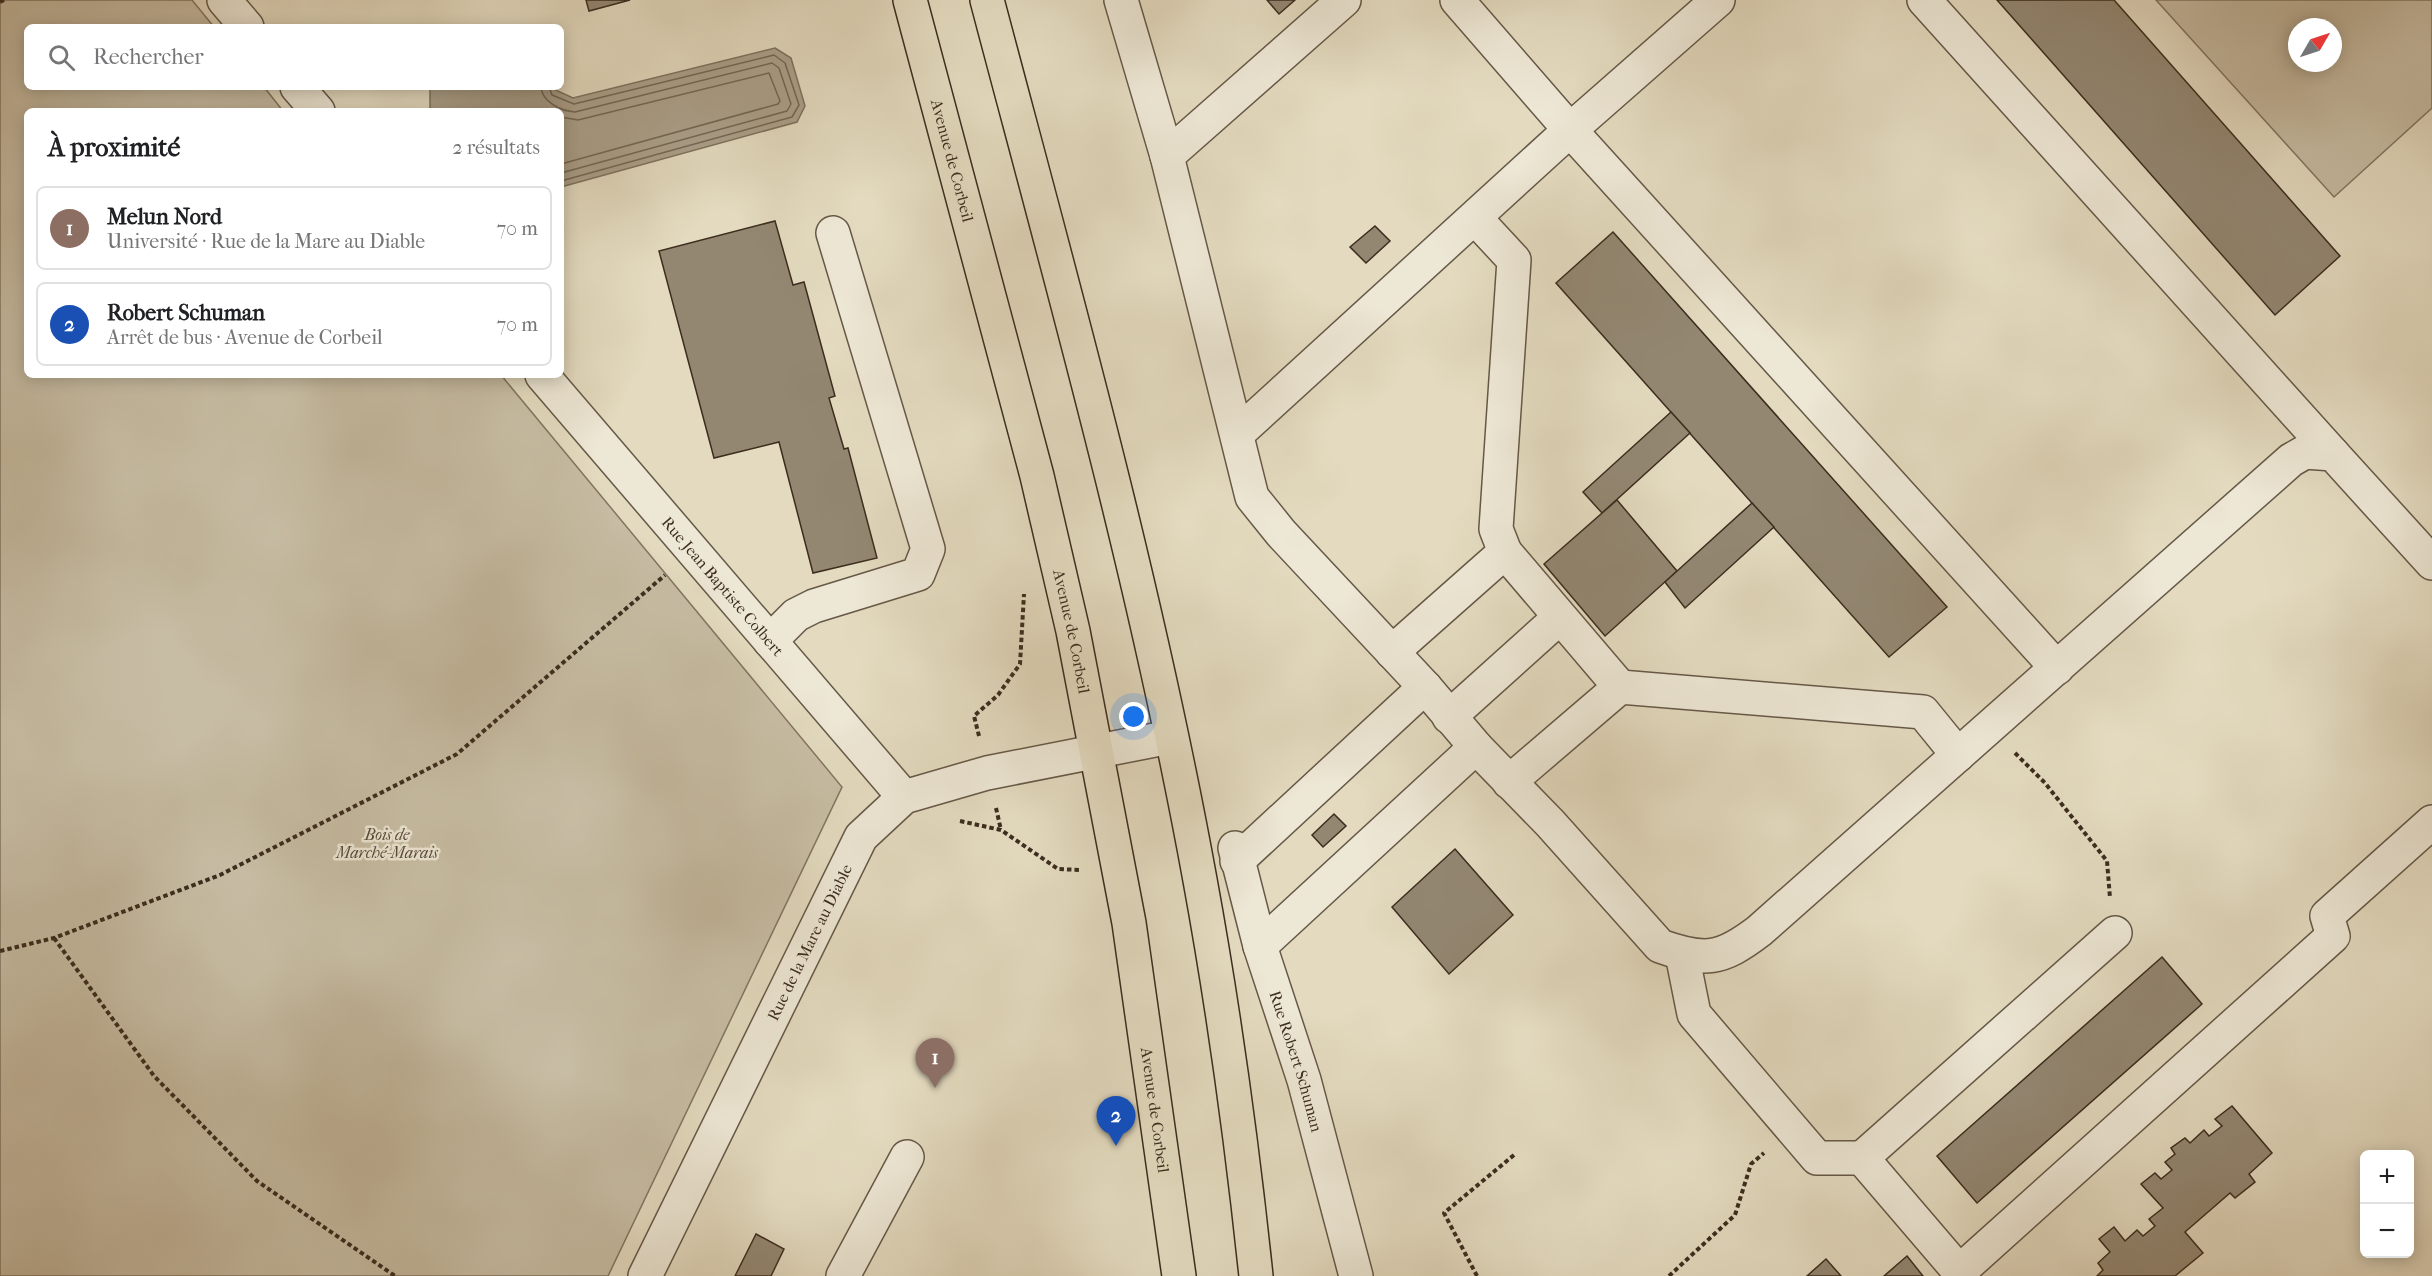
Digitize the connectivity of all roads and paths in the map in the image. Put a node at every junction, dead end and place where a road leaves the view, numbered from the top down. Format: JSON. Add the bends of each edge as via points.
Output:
{"nodes":[{"id":1,"x":224,"y":0,"type":"edge"},
{"id":2,"x":910,"y":0,"type":"edge"},
{"id":3,"x":987,"y":0,"type":"edge"},
{"id":4,"x":1121,"y":0,"type":"edge"},
{"id":5,"x":1344,"y":0,"type":"edge"},
{"id":6,"x":1457,"y":0,"type":"edge"},
{"id":7,"x":1718,"y":0,"type":"edge"},
{"id":8,"x":1924,"y":0,"type":"edge"},
{"id":9,"x":244,"y":24,"type":"edge"},
{"id":10,"x":300,"y":90,"type":"edge"},
{"id":11,"x":315,"y":108,"type":"edge"},
{"id":12,"x":1570,"y":130,"type":"junction"},
{"id":13,"x":1167,"y":156,"type":"junction"},
{"id":14,"x":1475,"y":218,"type":"junction"},
{"id":15,"x":833,"y":233,"type":"dead end"},
{"id":16,"x":545,"y":378,"type":"edge"},
{"id":17,"x":1237,"y":435,"type":"junction"},
{"id":18,"x":2333,"y":454,"type":"junction"},
{"id":19,"x":692,"y":552,"type":"junction"},
{"id":20,"x":1505,"y":552,"type":"junction"},
{"id":21,"x":2432,"y":563,"type":"edge"},
{"id":22,"x":1025,"y":589,"type":"dead end"},
{"id":23,"x":1559,"y":618,"type":"junction"},
{"id":24,"x":770,"y":641,"type":"junction"},
{"id":25,"x":1392,"y":652,"type":"junction"},
{"id":26,"x":2056,"y":668,"type":"junction"},
{"id":27,"x":1425,"y":687,"type":"junction"},
{"id":28,"x":1620,"y":687,"type":"junction"},
{"id":29,"x":974,"y":716,"type":"dead end"},
{"id":30,"x":1449,"y":717,"type":"junction"},
{"id":31,"x":1990,"y":727,"type":"junction"},
{"id":32,"x":1170,"y":737,"type":"junction"},
{"id":33,"x":1476,"y":747,"type":"junction"},
{"id":34,"x":1096,"y":751,"type":"junction"},
{"id":35,"x":1958,"y":755,"type":"junction"},
{"id":36,"x":1509,"y":782,"type":"junction"},
{"id":37,"x":904,"y":797,"type":"junction"},
{"id":38,"x":2432,"y":822,"type":"edge"},
{"id":39,"x":1001,"y":830,"type":"dead end"},
{"id":40,"x":1081,"y":870,"type":"dead end"},
{"id":41,"x":2115,"y":933,"type":"joint"},
{"id":42,"x":54,"y":938,"type":"junction"},
{"id":43,"x":1260,"y":946,"type":"junction"},
{"id":44,"x":0,"y":951,"type":"edge"},
{"id":45,"x":1682,"y":954,"type":"junction"},
{"id":46,"x":1793,"y":1129,"type":"junction"},
{"id":47,"x":1514,"y":1155,"type":"dead end"},
{"id":48,"x":907,"y":1157,"type":"dead end"},
{"id":49,"x":1862,"y":1158,"type":"junction"},
{"id":50,"x":1961,"y":1274,"type":"edge"},
{"id":51,"x":395,"y":1276,"type":"edge"},
{"id":52,"x":645,"y":1276,"type":"edge"},
{"id":53,"x":843,"y":1276,"type":"edge"},
{"id":54,"x":1179,"y":1276,"type":"edge"},
{"id":55,"x":1256,"y":1276,"type":"edge"},
{"id":56,"x":1356,"y":1276,"type":"edge"},
{"id":57,"x":1477,"y":1276,"type":"edge"},
{"id":58,"x":1669,"y":1276,"type":"edge"}],
"edges":[{"from":1,"to":9,"type":"street"},
{"from":2,"to":34,"type":"main road","name":"Avenue de Corbeil","via":[[1036,476]]},
{"from":3,"to":32,"type":"main road","via":[[1127,542]]},
{"from":4,"to":13,"type":"street"},
{"from":5,"to":13,"type":"street"},
{"from":6,"to":12,"type":"street"},
{"from":7,"to":12,"type":"street"},
{"from":8,"to":18,"type":"street"},
{"from":10,"to":11,"type":"street"},
{"from":12,"to":14,"type":"street"},
{"from":12,"to":26,"type":"street"},
{"from":13,"to":17,"type":"street"},
{"from":14,"to":17,"type":"street"},
{"from":14,"to":20,"type":"street","via":[[1514,260],[1496,528]]},
{"from":15,"to":24,"type":"street","via":[[928,549],[918,574],[814,606],[796,615]]},
{"from":16,"to":19,"type":"street","name":"Rue Jean Baptiste Colbert"},
{"from":17,"to":25,"type":"street","via":[[1252,497]]},
{"from":18,"to":21,"type":"street"},
{"from":18,"to":26,"type":"street","via":[[2306,452],[2291,460]]},
{"from":19,"to":24,"type":"street","name":"Rue Jean Baptiste Colbert"},
{"from":19,"to":42,"type":"path","via":[[457,754],[220,874]]},
{"from":20,"to":23,"type":"street"},
{"from":20,"to":25,"type":"street"},
{"from":22,"to":29,"type":"path","via":[[1020,664],[998,695]]},
{"from":23,"to":28,"type":"street"},
{"from":23,"to":30,"type":"street"},
{"from":24,"to":37,"type":"street","name":"Rue Jean Baptiste Colbert"},
{"from":25,"to":27,"type":"street"},
{"from":26,"to":31,"type":"street"},
{"from":27,"to":30,"type":"street"},
{"from":27,"to":43,"type":"street","name":"Rue Robert Schuman","via":[[1236,855]]},
{"from":28,"to":35,"type":"street","via":[[1923,712]]},
{"from":28,"to":36,"type":"street"},
{"from":30,"to":33,"type":"street"},
{"from":31,"to":35,"type":"street"},
{"from":31,"to":41,"type":"path","via":[[2045,783],[2107,861]]},
{"from":32,"to":34,"type":"street","name":"Rue de la Mare au Diable"},
{"from":32,"to":55,"type":"main road","via":[[1200,881],[1237,1112]]},
{"from":33,"to":36,"type":"street"},
{"from":33,"to":43,"type":"street"},
{"from":34,"to":37,"type":"street","name":"Rue de la Mare au Diable","via":[[987,773]]},
{"from":34,"to":54,"type":"main road","name":"Avenue de Corbeil","via":[[1129,922]]},
{"from":35,"to":45,"type":"street","via":[[1733,951],[1710,957]]},
{"from":36,"to":45,"type":"street","via":[[1660,946]]},
{"from":37,"to":52,"type":"street","name":"Rue de la Mare au Diable","via":[[861,837]]},
{"from":38,"to":50,"type":"street","via":[[2327,916],[2333,936]]},
{"from":39,"to":40,"type":"path","via":[[1058,869]]},
{"from":41,"to":49,"type":"street"},
{"from":42,"to":44,"type":"path"},
{"from":42,"to":51,"type":"path","via":[[154,1076],[256,1181]]},
{"from":43,"to":56,"type":"street","name":"Rue Robert Schuman","via":[[1304,1080]]},
{"from":45,"to":46,"type":"street","via":[[1694,1014]]},
{"from":46,"to":49,"type":"street","via":[[1817,1158]]},
{"from":46,"to":58,"type":"path","via":[[1751,1164],[1735,1215]]},
{"from":47,"to":57,"type":"path","via":[[1444,1214]]},
{"from":48,"to":53,"type":"street"},
{"from":49,"to":50,"type":"street"}]}
